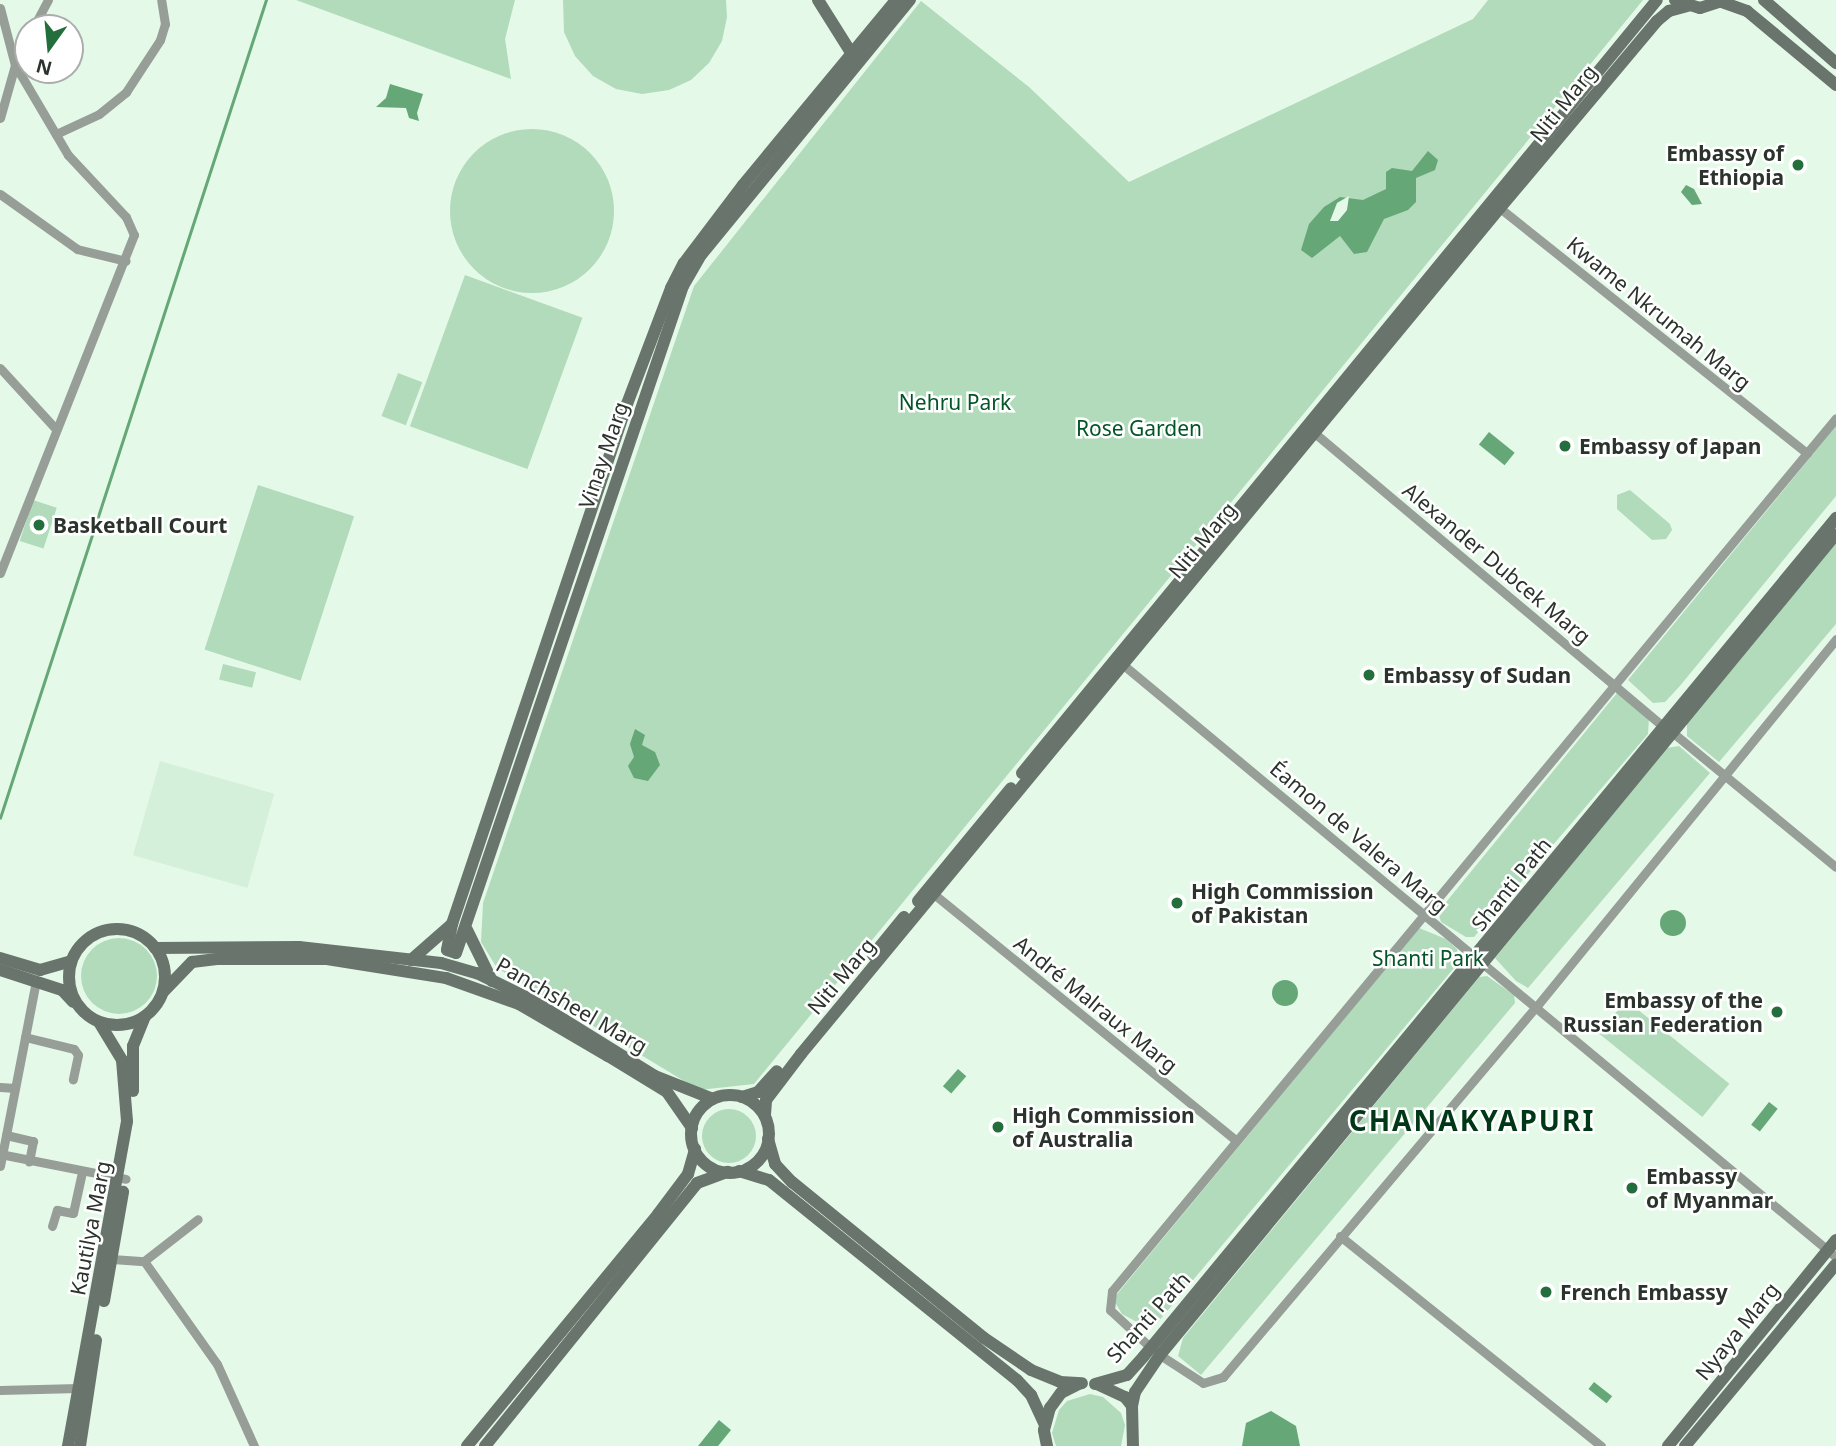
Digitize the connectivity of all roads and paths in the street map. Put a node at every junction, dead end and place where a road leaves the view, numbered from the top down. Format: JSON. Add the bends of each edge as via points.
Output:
{"nodes":[{"id":1,"x":161,"y":0,"type":"edge"},
{"id":2,"x":818,"y":0,"type":"edge"},
{"id":3,"x":896,"y":0,"type":"edge"},
{"id":4,"x":910,"y":0,"type":"edge"},
{"id":5,"x":1657,"y":0,"type":"edge"},
{"id":6,"x":1675,"y":0,"type":"edge"},
{"id":7,"x":1765,"y":0,"type":"edge"},
{"id":8,"x":1723,"y":1,"type":"edge"},
{"id":9,"x":1688,"y":6,"type":"junction"},
{"id":10,"x":0,"y":9,"type":"edge"},
{"id":11,"x":855,"y":58,"type":"junction"},
{"id":12,"x":14,"y":61,"type":"edge"},
{"id":13,"x":1836,"y":63,"type":"edge"},
{"id":14,"x":14,"y":69,"type":"edge"},
{"id":15,"x":26,"y":84,"type":"edge"},
{"id":16,"x":1836,"y":85,"type":"edge"},
{"id":17,"x":0,"y":118,"type":"edge"},
{"id":18,"x":56,"y":134,"type":"junction"},
{"id":19,"x":0,"y":194,"type":"edge"},
{"id":20,"x":1495,"y":205,"type":"junction"},
{"id":21,"x":127,"y":261,"type":"junction"},
{"id":22,"x":0,"y":368,"type":"edge"},
{"id":23,"x":1836,"y":418,"type":"edge"},
{"id":24,"x":55,"y":428,"type":"junction"},
{"id":25,"x":1311,"y":430,"type":"junction"},
{"id":26,"x":1807,"y":453,"type":"junction"},
{"id":27,"x":1836,"y":518,"type":"edge"},
{"id":28,"x":1836,"y":534,"type":"edge"},
{"id":29,"x":0,"y":573,"type":"edge"},
{"id":30,"x":1836,"y":639,"type":"edge"},
{"id":31,"x":1120,"y":663,"type":"junction"},
{"id":32,"x":1615,"y":684,"type":"junction"},
{"id":33,"x":1668,"y":729,"type":"junction"},
{"id":34,"x":1724,"y":775,"type":"junction"},
{"id":35,"x":1836,"y":867,"type":"edge"},
{"id":36,"x":934,"y":895,"type":"junction"},
{"id":37,"x":1424,"y":913,"type":"junction"},
{"id":38,"x":452,"y":924,"type":"junction"},
{"id":39,"x":467,"y":929,"type":"junction"},
{"id":40,"x":155,"y":948,"type":"junction"},
{"id":41,"x":0,"y":958,"type":"edge"},
{"id":42,"x":411,"y":960,"type":"junction"},
{"id":43,"x":71,"y":961,"type":"junction"},
{"id":44,"x":1480,"y":961,"type":"junction"},
{"id":45,"x":0,"y":970,"type":"edge"},
{"id":46,"x":36,"y":981,"type":"junction"},
{"id":47,"x":492,"y":981,"type":"junction"},
{"id":48,"x":163,"y":992,"type":"junction"},
{"id":49,"x":78,"y":1007,"type":"junction"},
{"id":50,"x":1536,"y":1007,"type":"junction"},
{"id":51,"x":145,"y":1016,"type":"junction"},
{"id":52,"x":99,"y":1022,"type":"junction"},
{"id":53,"x":25,"y":1037,"type":"junction"},
{"id":54,"x":73,"y":1079,"type":"dead end"},
{"id":55,"x":0,"y":1087,"type":"edge"},
{"id":56,"x":15,"y":1088,"type":"junction"},
{"id":57,"x":742,"y":1097,"type":"junction"},
{"id":58,"x":713,"y":1099,"type":"junction"},
{"id":59,"x":765,"y":1115,"type":"junction"},
{"id":60,"x":692,"y":1128,"type":"junction"},
{"id":61,"x":6,"y":1135,"type":"junction"},
{"id":62,"x":768,"y":1139,"type":"junction"},
{"id":63,"x":1235,"y":1140,"type":"junction"},
{"id":64,"x":695,"y":1149,"type":"junction"},
{"id":65,"x":1,"y":1154,"type":"edge"},
{"id":66,"x":29,"y":1162,"type":"junction"},
{"id":67,"x":0,"y":1166,"type":"edge"},
{"id":68,"x":82,"y":1171,"type":"junction"},
{"id":69,"x":734,"y":1172,"type":"junction"},
{"id":70,"x":122,"y":1179,"type":"junction"},
{"id":71,"x":198,"y":1219,"type":"dead end"},
{"id":72,"x":52,"y":1226,"type":"dead end"},
{"id":73,"x":1340,"y":1236,"type":"junction"},
{"id":74,"x":1833,"y":1249,"type":"edge"},
{"id":75,"x":112,"y":1259,"type":"junction"},
{"id":76,"x":144,"y":1261,"type":"junction"},
{"id":77,"x":1836,"y":1264,"type":"edge"},
{"id":78,"x":1155,"y":1351,"type":"junction"},
{"id":79,"x":1089,"y":1383,"type":"junction"},
{"id":80,"x":78,"y":1388,"type":"junction"},
{"id":81,"x":0,"y":1390,"type":"edge"},
{"id":82,"x":1132,"y":1406,"type":"junction"},
{"id":83,"x":1045,"y":1425,"type":"junction"},
{"id":84,"x":1136,"y":1425,"type":"junction"},
{"id":85,"x":68,"y":1446,"type":"edge"},
{"id":86,"x":80,"y":1446,"type":"edge"},
{"id":87,"x":254,"y":1446,"type":"edge"},
{"id":88,"x":467,"y":1446,"type":"edge"},
{"id":89,"x":485,"y":1446,"type":"edge"},
{"id":90,"x":1047,"y":1446,"type":"edge"},
{"id":91,"x":1133,"y":1446,"type":"edge"},
{"id":92,"x":1143,"y":1446,"type":"edge"},
{"id":93,"x":1601,"y":1446,"type":"edge"},
{"id":94,"x":1668,"y":1446,"type":"edge"},
{"id":95,"x":1685,"y":1446,"type":"edge"}],
"edges":[{"from":1,"to":18,"type":"street","via":[[165,24],[160,40],[127,92],[99,114]]},
{"from":2,"to":11,"type":"main road"},
{"from":3,"to":11,"type":"main road","name":"Vinay Marg"},
{"from":4,"to":11,"type":"main road","name":"Vinay Marg"},
{"from":5,"to":20,"type":"main road","name":"Niti Marg"},
{"from":6,"to":9,"type":"main road"},
{"from":7,"to":13,"type":"main road"},
{"from":8,"to":9,"type":"main road"},
{"from":8,"to":16,"type":"main road","via":[[1747,11]]},
{"from":9,"to":20,"type":"main road","name":"Niti Marg","via":[[1669,11],[1657,21]]},
{"from":10,"to":12,"type":"street"},
{"from":11,"to":38,"type":"main road","name":"Vinay Marg","via":[[690,254],[657,318]]},
{"from":11,"to":39,"type":"main road","name":"Vinay Marg","via":[[701,255],[683,286],[485,859]]},
{"from":14,"to":17,"type":"street"},
{"from":15,"to":18,"type":"street"},
{"from":18,"to":21,"type":"street","via":[[85,175],[132,225],[133,245]]},
{"from":19,"to":21,"type":"street","via":[[77,249]]},
{"from":20,"to":25,"type":"main road","name":"Niti Marg"},
{"from":20,"to":26,"type":"street","name":"Kwame Nkrumah Marg"},
{"from":21,"to":24,"type":"street"},
{"from":22,"to":24,"type":"street"},
{"from":23,"to":26,"type":"street"},
{"from":24,"to":29,"type":"street"},
{"from":25,"to":31,"type":"main road","name":"Niti Marg"},
{"from":25,"to":32,"type":"street","name":"Alexander Dubcek Marg"},
{"from":26,"to":32,"type":"street"},
{"from":27,"to":33,"type":"main road","name":"Shanti Path"},
{"from":28,"to":33,"type":"main road","name":"Shanti Path"},
{"from":30,"to":34,"type":"street"},
{"from":31,"to":36,"type":"main road","name":"Niti Marg"},
{"from":31,"to":37,"type":"street","name":"Éamon de Valera Marg"},
{"from":31,"to":57,"type":"main road","name":"Niti Marg","via":[[767,1083],[753,1095]]},
{"from":32,"to":33,"type":"street","name":"Alexander Dubcek Marg"},
{"from":32,"to":37,"type":"street"},
{"from":33,"to":34,"type":"street","name":"Alexander Dubcek Marg"},
{"from":33,"to":44,"type":"main road","name":"Shanti Path"},
{"from":34,"to":35,"type":"street","name":"Alexander Dubcek Marg"},
{"from":34,"to":50,"type":"street"},
{"from":36,"to":59,"type":"main road","name":"Niti Marg","via":[[775,1087],[766,1100]]},
{"from":36,"to":63,"type":"street","name":"André Malraux Marg"},
{"from":37,"to":44,"type":"street","name":"Éamon de Valera Marg"},
{"from":37,"to":63,"type":"street"},
{"from":38,"to":39,"type":"main road","via":[[447,942],[451,953],[461,948]]},
{"from":38,"to":42,"type":"main road"},
{"from":39,"to":47,"type":"main road"},
{"from":40,"to":42,"type":"main road","name":"Panchsheel Marg","via":[[299,947]]},
{"from":40,"to":43,"type":"main road","via":[[134,932],[108,929],[79,946]]},
{"from":40,"to":48,"type":"main road","via":[[164,969]]},
{"from":41,"to":43,"type":"main road","via":[[40,970]]},
{"from":42,"to":47,"type":"main road","name":"Panchsheel Marg","via":[[441,963]]},
{"from":43,"to":49,"type":"main road","via":[[71,993]]},
{"from":44,"to":50,"type":"street","name":"Éamon de Valera Marg"},
{"from":44,"to":78,"type":"main road","name":"Shanti Path"},
{"from":45,"to":46,"type":"main road"},
{"from":46,"to":49,"type":"main road","via":[[62,990]]},
{"from":46,"to":53,"type":"street"},
{"from":47,"to":58,"type":"main road","name":"Panchsheel Marg","via":[[534,1001],[655,1076]]},
{"from":48,"to":51,"type":"main road"},
{"from":48,"to":60,"type":"main road","name":"Panchsheel Marg","via":[[192,962],[217,959],[327,959],[446,978],[519,1004],[608,1056],[667,1092]]},
{"from":49,"to":52,"type":"main road"},
{"from":50,"to":73,"type":"street"},
{"from":50,"to":74,"type":"street","name":"Éamon de Valera Marg"},
{"from":51,"to":52,"type":"main road","via":[[114,1025]]},
{"from":51,"to":70,"type":"main road","name":"Kautilya Marg","via":[[133,1046],[134,1121]]},
{"from":52,"to":70,"type":"main road","name":"Kautilya Marg","via":[[122,1060],[127,1121]]},
{"from":53,"to":54,"type":"street","via":[[74,1049],[78,1055]]},
{"from":53,"to":56,"type":"street"},
{"from":55,"to":56,"type":"street"},
{"from":56,"to":61,"type":"street"},
{"from":57,"to":58,"type":"main road"},
{"from":57,"to":59,"type":"main road"},
{"from":58,"to":60,"type":"main road","via":[[701,1107]]},
{"from":59,"to":62,"type":"main road"},
{"from":60,"to":64,"type":"main road"},
{"from":61,"to":65,"type":"street"},
{"from":61,"to":66,"type":"street","via":[[33,1141]]},
{"from":62,"to":69,"type":"main road","via":[[761,1158]]},
{"from":62,"to":79,"type":"main road","via":[[775,1164],[792,1182],[984,1338],[1031,1370],[1060,1382]]},
{"from":63,"to":78,"type":"street","via":[[1112,1291],[1110,1310]]},
{"from":64,"to":69,"type":"main road","via":[[706,1164]]},
{"from":64,"to":88,"type":"main road","via":[[688,1174],[658,1214]]},
{"from":65,"to":66,"type":"street"},
{"from":65,"to":67,"type":"street"},
{"from":66,"to":68,"type":"street"},
{"from":68,"to":70,"type":"street"},
{"from":68,"to":72,"type":"street","via":[[72,1213],[57,1210]]},
{"from":69,"to":83,"type":"main road","via":[[769,1180],[1017,1380],[1031,1395]]},
{"from":69,"to":89,"type":"main road","via":[[697,1183]]},
{"from":70,"to":75,"type":"main road","name":"Kautilya Marg"},
{"from":70,"to":80,"type":"main road","name":"Kautilya Marg"},
{"from":71,"to":76,"type":"street"},
{"from":73,"to":78,"type":"street","via":[[1214,1383],[1189,1376]]},
{"from":73,"to":93,"type":"street"},
{"from":74,"to":94,"type":"main road","name":"Nyaya Marg"},
{"from":75,"to":76,"type":"street"},
{"from":75,"to":86,"type":"main road","name":"Kautilya Marg"},
{"from":76,"to":87,"type":"street","via":[[217,1364]]},
{"from":77,"to":95,"type":"main road","name":"Nyaya Marg"},
{"from":78,"to":79,"type":"main road","name":"Shanti Path","via":[[1127,1375]]},
{"from":78,"to":82,"type":"main road","name":"Shanti Path"},
{"from":79,"to":82,"type":"main road","via":[[1125,1397]]},
{"from":79,"to":83,"type":"main road","via":[[1056,1399]]},
{"from":80,"to":81,"type":"street"},
{"from":80,"to":85,"type":"main road","name":"Kautilya Marg"},
{"from":82,"to":84,"type":"main road"},
{"from":83,"to":90,"type":"main road"},
{"from":84,"to":91,"type":"main road"},
{"from":84,"to":92,"type":"main road"}]}
